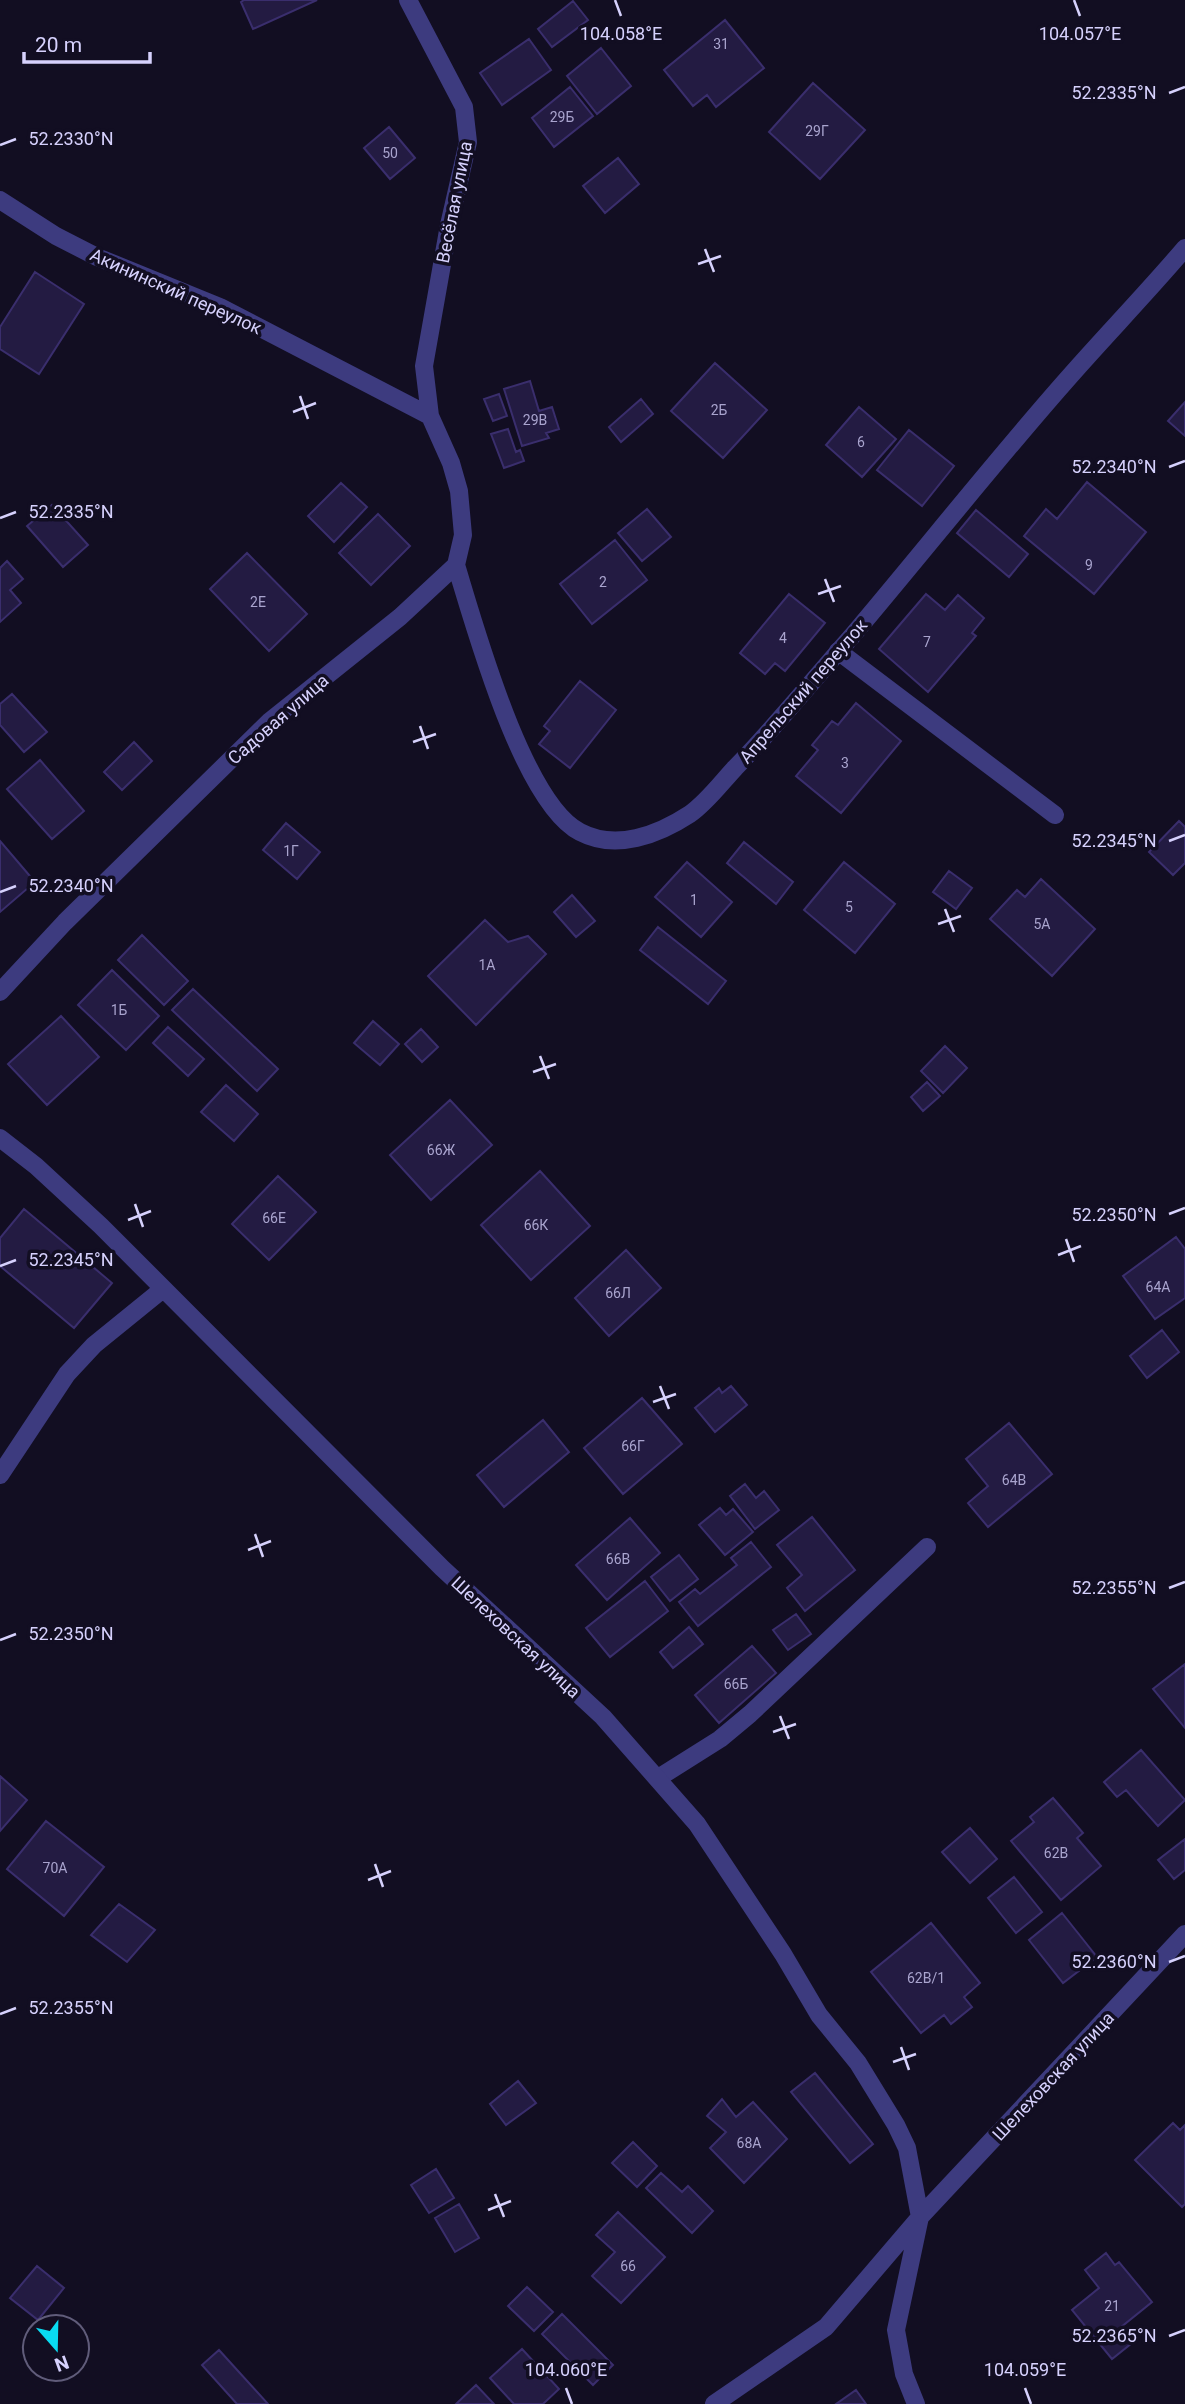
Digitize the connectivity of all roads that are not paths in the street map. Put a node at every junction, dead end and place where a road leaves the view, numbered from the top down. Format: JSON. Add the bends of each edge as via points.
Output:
{"nodes":[{"id":1,"x":408,"y":0,"type":"edge"},
{"id":2,"x":0,"y":200,"type":"edge"},
{"id":3,"x":1185,"y":248,"type":"edge"},
{"id":4,"x":430,"y":416,"type":"junction"},
{"id":5,"x":456,"y":565,"type":"junction"},
{"id":6,"x":838,"y":651,"type":"junction"},
{"id":7,"x":1055,"y":815,"type":"dead end"},
{"id":8,"x":0,"y":992,"type":"edge"},
{"id":9,"x":0,"y":1138,"type":"edge"},
{"id":10,"x":163,"y":1289,"type":"junction"},
{"id":11,"x":0,"y":1475,"type":"edge"},
{"id":12,"x":928,"y":1547,"type":"dead end"},
{"id":13,"x":658,"y":1778,"type":"junction"},
{"id":14,"x":1185,"y":1934,"type":"edge"},
{"id":15,"x":920,"y":2217,"type":"junction"},
{"id":16,"x":714,"y":2404,"type":"edge"},
{"id":17,"x":916,"y":2404,"type":"edge"}],
"edges":[{"from":1,"to":4,"type":"street","name":"Весёлая улица","via":[[468,123],[468,142],[426,344],[424,385]]},
{"from":2,"to":4,"type":"street","name":"Акининский переулок","via":[[97,257],[220,307]]},
{"from":3,"to":6,"type":"street","name":"Апрельский переулок","via":[[1061,386]]},
{"from":4,"to":5,"type":"street","via":[[459,491],[463,535]]},
{"from":5,"to":6,"type":"street","name":"Апрельский переулок","via":[[515,735],[547,802],[580,833],[613,842],[632,841],[693,812]]},
{"from":5,"to":8,"type":"street","name":"Садовая улица","via":[[400,617],[270,722],[65,922]]},
{"from":6,"to":7,"type":"street"},
{"from":9,"to":10,"type":"street","name":"Шелеховская улица","via":[[36,1166]]},
{"from":10,"to":11,"type":"street","via":[[94,1345],[67,1374]]},
{"from":10,"to":13,"type":"street","name":"Шелеховская улица","via":[[442,1568],[603,1717]]},
{"from":12,"to":13,"type":"street","via":[[750,1714]]},
{"from":13,"to":15,"type":"street","name":"Шелеховская улица","via":[[697,1824],[819,2015],[883,2102],[907,2148]]},
{"from":14,"to":15,"type":"street","name":"Шелеховская улица"},
{"from":15,"to":16,"type":"street","name":"Шелеховская улица","via":[[826,2327]]},
{"from":15,"to":17,"type":"street","name":"Шелеховская улица","via":[[896,2330],[898,2352]]}]}
